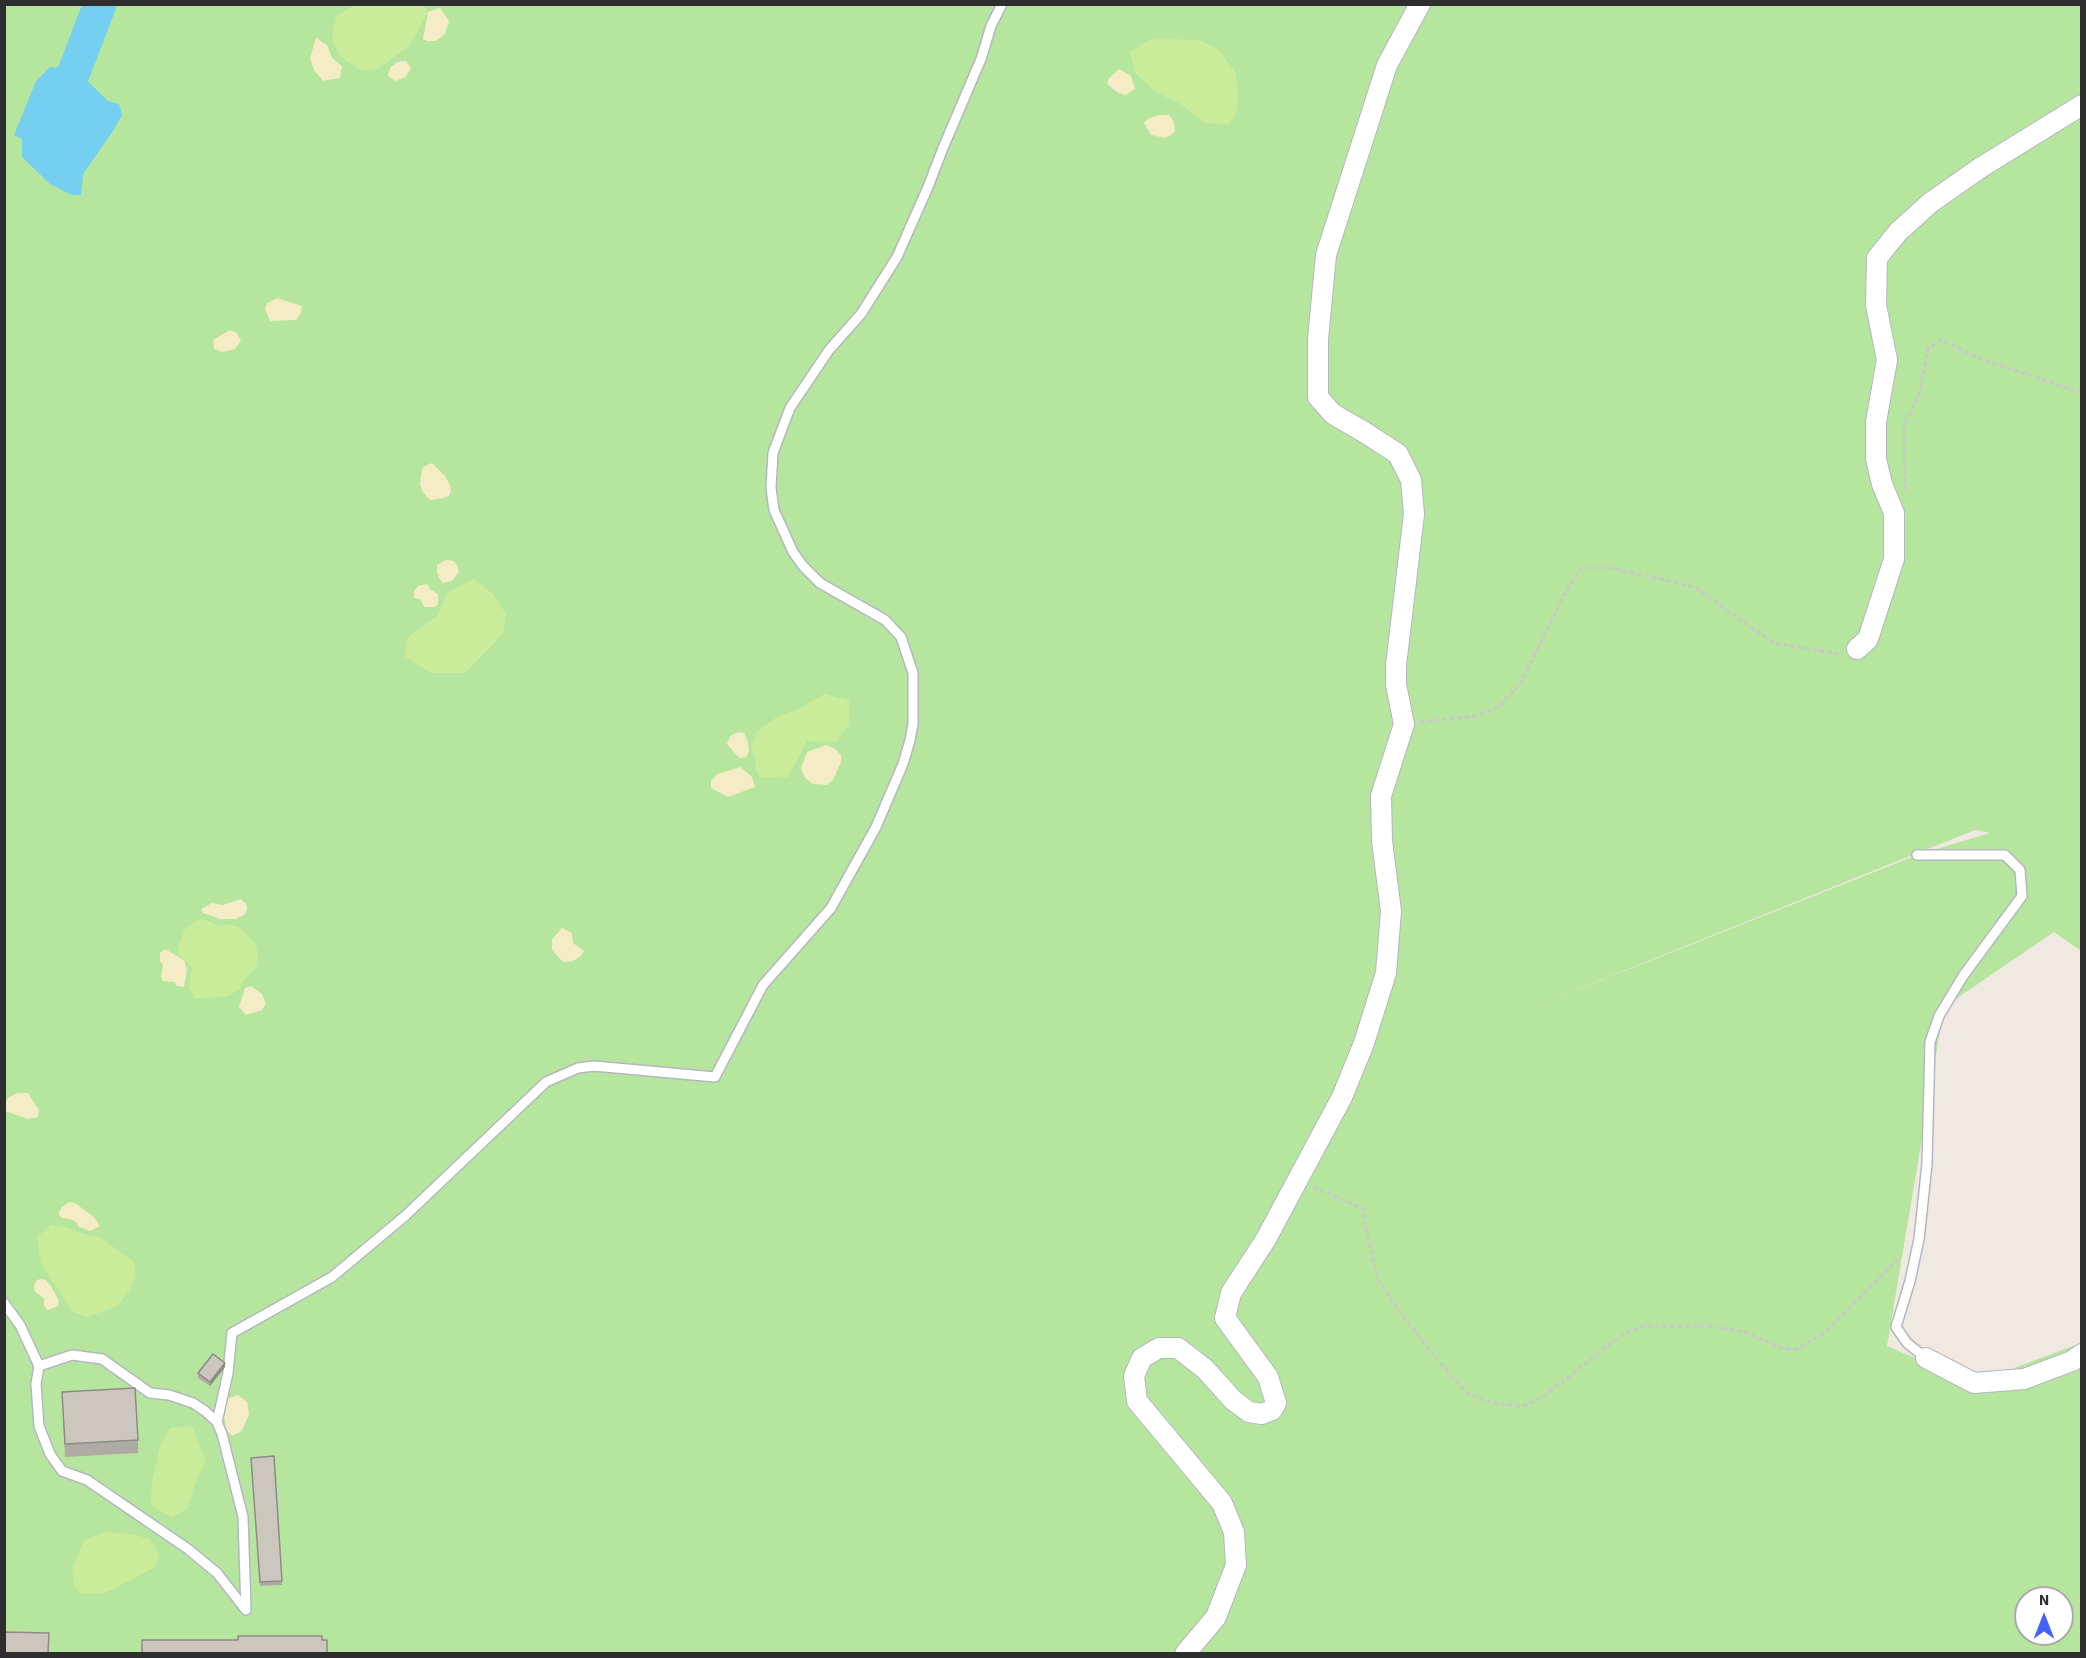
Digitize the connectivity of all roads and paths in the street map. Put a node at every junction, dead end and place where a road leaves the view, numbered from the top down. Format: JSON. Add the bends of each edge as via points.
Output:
{"nodes":[{"id":1,"x":1002,"y":4,"type":"edge"},
{"id":2,"x":1420,"y":4,"type":"edge"},
{"id":3,"x":2082,"y":105,"type":"edge"},
{"id":4,"x":2082,"y":393,"type":"edge"},
{"id":5,"x":1894,"y":513,"type":"junction"},
{"id":6,"x":1857,"y":649,"type":"joint"},
{"id":7,"x":1404,"y":724,"type":"junction"},
{"id":8,"x":1917,"y":855,"type":"dead end"},
{"id":9,"x":1298,"y":1180,"type":"junction"},
{"id":10,"x":1918,"y":1239,"type":"junction"},
{"id":11,"x":4,"y":1303,"type":"edge"},
{"id":12,"x":2082,"y":1354,"type":"edge"},
{"id":13,"x":1926,"y":1358,"type":"joint"},
{"id":14,"x":39,"y":1366,"type":"junction"},
{"id":15,"x":217,"y":1422,"type":"junction"},
{"id":16,"x":1185,"y":1653,"type":"edge"}],
"edges":[{"from":1,"to":15,"type":"lane","via":[[897,257],[861,314],[829,350],[790,408],[773,453],[774,510],[793,552],[820,583],[885,620],[901,637],[913,673],[914,724],[910,740],[889,796],[831,908],[763,985],[715,1077],[594,1066],[578,1068],[546,1082],[430,1193],[340,1271],[232,1333]]},
{"from":2,"to":7,"type":"street","via":[[1387,65],[1326,255],[1318,339],[1318,397],[1333,414],[1398,454],[1411,480],[1414,514],[1396,665]]},
{"from":3,"to":5,"type":"street","via":[[1930,202],[1877,258],[1876,305],[1887,360],[1876,422],[1876,459]]},
{"from":4,"to":5,"type":"path","via":[[1979,358],[1941,340],[1928,349],[1919,395],[1904,426],[1906,505]]},
{"from":5,"to":6,"type":"street","via":[[1894,559],[1868,639]]},
{"from":6,"to":7,"type":"path","via":[[1843,654],[1774,643],[1696,588],[1611,568],[1582,568],[1566,591],[1521,683],[1498,707],[1476,716]]},
{"from":7,"to":9,"type":"street","via":[[1381,796],[1391,911],[1386,973],[1360,1054]]},
{"from":8,"to":10,"type":"lane","via":[[2005,855],[2020,870],[2022,896],[1963,976],[1939,1016],[1930,1042],[1927,1164]]},
{"from":9,"to":10,"type":"path","via":[[1364,1209],[1378,1280],[1406,1321],[1470,1395],[1517,1406],[1528,1406],[1623,1334],[1645,1326],[1711,1326],[1745,1332],[1784,1349],[1798,1349],[1825,1332]]},
{"from":9,"to":16,"type":"street","via":[[1231,1293],[1226,1318],[1268,1377],[1275,1403],[1272,1410],[1262,1414],[1249,1412],[1178,1348],[1159,1347],[1142,1358],[1134,1376],[1137,1401],[1222,1503],[1234,1532],[1236,1565],[1216,1617]]},
{"from":10,"to":13,"type":"lane","via":[[1896,1327],[1907,1343]]},
{"from":11,"to":14,"type":"lane"},
{"from":12,"to":13,"type":"street","via":[[2024,1379],[1974,1383]]},
{"from":14,"to":15,"type":"lane","via":[[72,1355],[102,1359],[150,1393],[193,1403]]},
{"from":14,"to":15,"type":"lane","via":[[39,1426],[62,1471],[87,1480],[188,1549],[217,1574],[246,1610],[243,1517]]}]}
